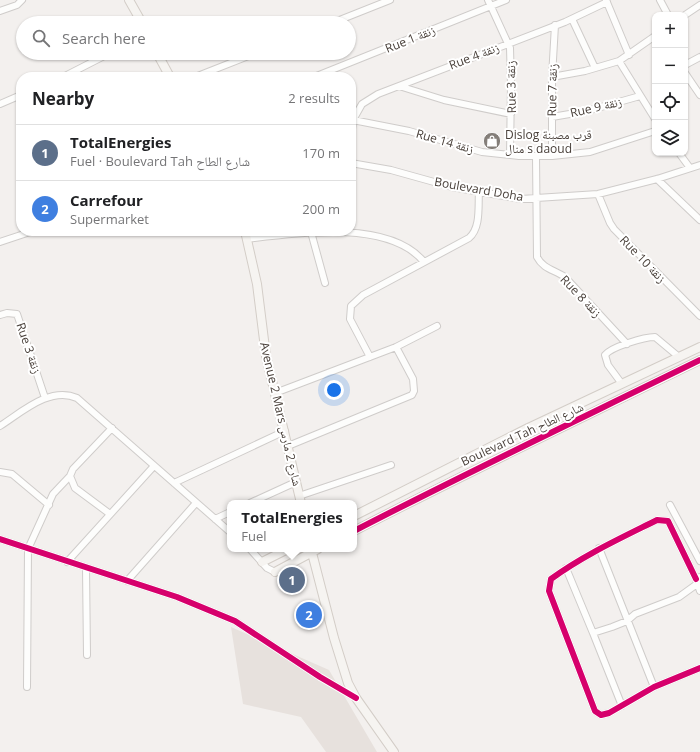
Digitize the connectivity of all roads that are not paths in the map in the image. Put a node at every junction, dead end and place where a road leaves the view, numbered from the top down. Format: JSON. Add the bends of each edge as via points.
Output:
{"nodes":[{"id":1,"x":22,"y":0,"type":"edge"},
{"id":2,"x":129,"y":0,"type":"edge"},
{"id":3,"x":390,"y":0,"type":"edge"},
{"id":4,"x":506,"y":0,"type":"edge"},
{"id":5,"x":660,"y":0,"type":"edge"},
{"id":6,"x":606,"y":1,"type":"edge"},
{"id":7,"x":489,"y":3,"type":"edge"},
{"id":8,"x":700,"y":5,"type":"edge"},
{"id":9,"x":0,"y":11,"type":"edge"},
{"id":10,"x":666,"y":12,"type":"edge"},
{"id":11,"x":688,"y":13,"type":"edge"},
{"id":12,"x":138,"y":16,"type":"edge"},
{"id":13,"x":350,"y":16,"type":"edge"},
{"id":14,"x":572,"y":19,"type":"junction"},
{"id":15,"x":555,"y":26,"type":"junction"},
{"id":16,"x":652,"y":38,"type":"edge"},
{"id":17,"x":508,"y":43,"type":"junction"},
{"id":18,"x":630,"y":54,"type":"junction"},
{"id":19,"x":700,"y":57,"type":"edge"},
{"id":20,"x":356,"y":59,"type":"edge"},
{"id":21,"x":96,"y":60,"type":"edge"},
{"id":22,"x":161,"y":60,"type":"edge"},
{"id":23,"x":238,"y":60,"type":"edge"},
{"id":24,"x":354,"y":60,"type":"edge"},
{"id":25,"x":619,"y":61,"type":"junction"},
{"id":26,"x":688,"y":63,"type":"edge"},
{"id":27,"x":595,"y":68,"type":"junction"},
{"id":28,"x":73,"y":72,"type":"edge"},
{"id":29,"x":167,"y":72,"type":"edge"},
{"id":30,"x":208,"y":72,"type":"edge"},
{"id":31,"x":326,"y":72,"type":"edge"},
{"id":32,"x":552,"y":77,"type":"junction"},
{"id":33,"x":688,"y":77,"type":"edge"},
{"id":34,"x":399,"y":86,"type":"junction"},
{"id":35,"x":700,"y":95,"type":"edge"},
{"id":36,"x":640,"y":96,"type":"junction"},
{"id":37,"x":16,"y":97,"type":"edge"},
{"id":38,"x":0,"y":104,"type":"edge"},
{"id":39,"x":356,"y":113,"type":"edge"},
{"id":40,"x":511,"y":114,"type":"junction"},
{"id":41,"x":652,"y":114,"type":"edge"},
{"id":42,"x":552,"y":117,"type":"junction"},
{"id":43,"x":356,"y":121,"type":"edge"},
{"id":44,"x":652,"y":132,"type":"edge"},
{"id":45,"x":510,"y":155,"type":"junction"},
{"id":46,"x":536,"y":156,"type":"junction"},
{"id":47,"x":552,"y":156,"type":"junction"},
{"id":48,"x":681,"y":156,"type":"edge"},
{"id":49,"x":356,"y":164,"type":"edge"},
{"id":50,"x":700,"y":164,"type":"edge"},
{"id":51,"x":690,"y":168,"type":"junction"},
{"id":52,"x":657,"y":179,"type":"junction"},
{"id":53,"x":479,"y":192,"type":"junction"},
{"id":54,"x":598,"y":194,"type":"junction"},
{"id":55,"x":536,"y":199,"type":"junction"},
{"id":56,"x":700,"y":220,"type":"edge"},
{"id":57,"x":356,"y":234,"type":"edge"},
{"id":58,"x":18,"y":236,"type":"edge"},
{"id":59,"x":246,"y":236,"type":"edge"},
{"id":60,"x":312,"y":236,"type":"edge"},
{"id":61,"x":0,"y":242,"type":"edge"},
{"id":62,"x":424,"y":262,"type":"junction"},
{"id":63,"x":325,"y":282,"type":"dead end"},
{"id":64,"x":0,"y":315,"type":"edge"},
{"id":65,"x":700,"y":316,"type":"edge"},
{"id":66,"x":437,"y":326,"type":"dead end"},
{"id":67,"x":627,"y":344,"type":"junction"},
{"id":68,"x":396,"y":347,"type":"junction"},
{"id":69,"x":700,"y":347,"type":"edge"},
{"id":70,"x":692,"y":351,"type":"junction"},
{"id":71,"x":370,"y":357,"type":"junction"},
{"id":72,"x":679,"y":357,"type":"junction"},
{"id":73,"x":700,"y":360,"type":"edge"},
{"id":74,"x":622,"y":384,"type":"junction"},
{"id":75,"x":275,"y":393,"type":"junction"},
{"id":76,"x":45,"y":398,"type":"junction"},
{"id":77,"x":0,"y":426,"type":"edge"},
{"id":78,"x":112,"y":428,"type":"junction"},
{"id":79,"x":285,"y":431,"type":"junction"},
{"id":80,"x":288,"y":446,"type":"junction"},
{"id":81,"x":390,"y":465,"type":"dead end"},
{"id":82,"x":154,"y":466,"type":"junction"},
{"id":83,"x":0,"y":472,"type":"edge"},
{"id":84,"x":70,"y":476,"type":"junction"},
{"id":85,"x":296,"y":482,"type":"junction"},
{"id":86,"x":174,"y":483,"type":"junction"},
{"id":87,"x":300,"y":499,"type":"edge"},
{"id":88,"x":257,"y":500,"type":"edge"},
{"id":89,"x":196,"y":503,"type":"junction"},
{"id":90,"x":49,"y":505,"type":"junction"},
{"id":91,"x":670,"y":505,"type":"dead end"},
{"id":92,"x":227,"y":513,"type":"edge"},
{"id":93,"x":110,"y":514,"type":"junction"},
{"id":94,"x":357,"y":514,"type":"edge"},
{"id":95,"x":215,"y":519,"type":"junction"},
{"id":96,"x":227,"y":529,"type":"edge"},
{"id":97,"x":357,"y":529,"type":"edge"},
{"id":98,"x":0,"y":539,"type":"edge"},
{"id":99,"x":599,"y":548,"type":"junction"},
{"id":100,"x":28,"y":549,"type":"junction"},
{"id":101,"x":253,"y":552,"type":"edge"},
{"id":102,"x":282,"y":552,"type":"edge"},
{"id":103,"x":310,"y":552,"type":"edge"},
{"id":104,"x":314,"y":552,"type":"edge"},
{"id":105,"x":700,"y":560,"type":"edge"},
{"id":106,"x":67,"y":562,"type":"junction"},
{"id":107,"x":262,"y":562,"type":"junction"},
{"id":108,"x":86,"y":568,"type":"junction"},
{"id":109,"x":566,"y":568,"type":"junction"},
{"id":110,"x":275,"y":572,"type":"joint"},
{"id":111,"x":127,"y":581,"type":"junction"},
{"id":112,"x":698,"y":583,"type":"edge"},
{"id":113,"x":626,"y":621,"type":"junction"},
{"id":114,"x":593,"y":632,"type":"junction"},
{"id":115,"x":87,"y":655,"type":"dead end"},
{"id":116,"x":700,"y":668,"type":"edge"},
{"id":117,"x":654,"y":687,"type":"junction"},
{"id":118,"x":27,"y":688,"type":"dead end"},
{"id":119,"x":356,"y":698,"type":"junction"},
{"id":120,"x":622,"y":706,"type":"junction"},
{"id":121,"x":394,"y":752,"type":"edge"}],
"edges":[{"from":1,"to":9,"type":"street","via":[[17,5]]},
{"from":2,"to":12,"type":"street"},
{"from":3,"to":13,"type":"street"},
{"from":4,"to":7,"type":"street","name":"Rue 1 زنقة"},
{"from":5,"to":10,"type":"street"},
{"from":6,"to":14,"type":"street","name":"Rue 4 زنقة"},
{"from":6,"to":18,"type":"street"},
{"from":7,"to":17,"type":"street","name":"Rue 3 زنقة"},
{"from":7,"to":20,"type":"street","name":"Rue 1 زنقة"},
{"from":8,"to":11,"type":"street"},
{"from":14,"to":15,"type":"street","name":"Rue 4 زنقة"},
{"from":14,"to":27,"type":"street"},
{"from":15,"to":17,"type":"street","name":"Rue 4 زنقة"},
{"from":15,"to":32,"type":"street","name":"Rue 7 زنقة"},
{"from":16,"to":18,"type":"street"},
{"from":17,"to":34,"type":"street","name":"Rue 4 زنقة"},
{"from":17,"to":40,"type":"street","name":"Rue 3 زنقة","via":[[511,61]]},
{"from":18,"to":25,"type":"street"},
{"from":19,"to":26,"type":"street"},
{"from":21,"to":28,"type":"street"},
{"from":22,"to":29,"type":"street"},
{"from":23,"to":30,"type":"street"},
{"from":24,"to":31,"type":"street","name":"Rue 1 زنقة"},
{"from":25,"to":27,"type":"street"},
{"from":25,"to":36,"type":"street"},
{"from":27,"to":32,"type":"street"},
{"from":32,"to":42,"type":"street","name":"Rue 7 زنقة"},
{"from":33,"to":35,"type":"street"},
{"from":34,"to":39,"type":"street","name":"Rue 4 زنقة","via":[[369,98]]},
{"from":34,"to":40,"type":"street","via":[[444,100]]},
{"from":36,"to":41,"type":"street"},
{"from":36,"to":42,"type":"street","name":"Rue 9 زنقة","via":[[587,111]]},
{"from":37,"to":38,"type":"street"},
{"from":40,"to":45,"type":"street","name":"Rue 3 زنقة"},
{"from":42,"to":47,"type":"street","name":"Rue 7 زنقة"},
{"from":43,"to":45,"type":"street","name":"Rue 14 زنقة","via":[[409,131],[475,150]]},
{"from":44,"to":47,"type":"street","name":"Rue 14 زنقة","via":[[600,150]]},
{"from":45,"to":46,"type":"street","name":"Rue 14 زنقة"},
{"from":46,"to":47,"type":"street","name":"Rue 14 زنقة"},
{"from":46,"to":55,"type":"street","name":"Rue 8 زنقة"},
{"from":48,"to":51,"type":"street"},
{"from":49,"to":53,"type":"street","name":"Boulevard Doha"},
{"from":50,"to":51,"type":"street","name":"Boulevard Doha"},
{"from":51,"to":52,"type":"street","name":"Boulevard Doha"},
{"from":52,"to":54,"type":"street","name":"Boulevard Doha"},
{"from":52,"to":56,"type":"street"},
{"from":53,"to":55,"type":"street","name":"Boulevard Doha"},
{"from":53,"to":62,"type":"street","via":[[474,234]]},
{"from":54,"to":55,"type":"street","name":"Boulevard Doha"},
{"from":54,"to":65,"type":"street","name":"Rue 10 زنقة","via":[[614,229]]},
{"from":55,"to":67,"type":"street","name":"Rue 8 زنقة","via":[[538,261],[565,277]]},
{"from":57,"to":62,"type":"street","via":[[396,242],[411,249]]},
{"from":58,"to":61,"type":"street"},
{"from":59,"to":75,"type":"street","name":"Avenue 2 Mars شارع 2 مارس"},
{"from":60,"to":63,"type":"street"},
{"from":62,"to":71,"type":"street","via":[[363,295],[351,306],[350,319]]},
{"from":64,"to":76,"type":"street","name":"Rue 3 زنقة","via":[[17,314]]},
{"from":66,"to":68,"type":"street"},
{"from":67,"to":72,"type":"street","via":[[655,337]]},
{"from":67,"to":74,"type":"street","via":[[605,355],[608,365]]},
{"from":68,"to":71,"type":"street"},
{"from":68,"to":80,"type":"street","via":[[413,379],[412,394]]},
{"from":69,"to":70,"type":"street","name":"Boulevard Tah شارع الطاح"},
{"from":70,"to":72,"type":"street","name":"Boulevard Tah شارع الطاح"},
{"from":70,"to":73,"type":"street"},
{"from":71,"to":75,"type":"street"},
{"from":72,"to":74,"type":"street","name":"Boulevard Tah شارع الطاح"},
{"from":73,"to":97,"type":"street","name":"Boulevard Tah شارع الطاح","via":[[467,472]]},
{"from":74,"to":94,"type":"street","name":"Boulevard Tah شارع الطاح","via":[[528,428]]},
{"from":75,"to":79,"type":"street","name":"Avenue 2 Mars شارع 2 مارس"},
{"from":76,"to":77,"type":"street"},
{"from":76,"to":78,"type":"street","via":[[64,393],[77,398]]},
{"from":78,"to":82,"type":"street"},
{"from":78,"to":84,"type":"street","via":[[73,469]]},
{"from":79,"to":80,"type":"street","name":"Avenue 2 Mars شارع 2 مارس"},
{"from":79,"to":86,"type":"street"},
{"from":80,"to":85,"type":"street","name":"Avenue 2 Mars شارع 2 مارس"},
{"from":81,"to":87,"type":"street"},
{"from":82,"to":86,"type":"street"},
{"from":82,"to":93,"type":"street"},
{"from":83,"to":90,"type":"street","via":[[12,474]]},
{"from":84,"to":90,"type":"street","via":[[53,494]]},
{"from":84,"to":93,"type":"street","via":[[75,488]]},
{"from":85,"to":87,"type":"street","name":"Avenue 2 Mars شارع 2 مارس"},
{"from":85,"to":88,"type":"street"},
{"from":86,"to":89,"type":"street"},
{"from":89,"to":95,"type":"street"},
{"from":89,"to":111,"type":"street"},
{"from":90,"to":100,"type":"street"},
{"from":91,"to":105,"type":"street"},
{"from":92,"to":95,"type":"street"},
{"from":93,"to":106,"type":"street"},
{"from":95,"to":96,"type":"street"},
{"from":98,"to":100,"type":"street"},
{"from":99,"to":109,"type":"street"},
{"from":99,"to":112,"type":"street","via":[[657,520],[668,521]]},
{"from":99,"to":113,"type":"street"},
{"from":100,"to":106,"type":"street"},
{"from":100,"to":118,"type":"street"},
{"from":101,"to":107,"type":"street"},
{"from":102,"to":107,"type":"street"},
{"from":103,"to":110,"type":"street"},
{"from":104,"to":119,"type":"street","via":[[334,638],[348,683]]},
{"from":106,"to":108,"type":"street"},
{"from":107,"to":110,"type":"street"},
{"from":108,"to":111,"type":"street"},
{"from":108,"to":115,"type":"street"},
{"from":109,"to":114,"type":"street"},
{"from":109,"to":120,"type":"street","via":[[551,579],[549,590],[584,685],[595,711],[609,713]]},
{"from":111,"to":119,"type":"street","via":[[177,597],[235,621]]},
{"from":112,"to":113,"type":"street","via":[[679,597],[635,614]]},
{"from":113,"to":114,"type":"street"},
{"from":113,"to":117,"type":"street"},
{"from":114,"to":120,"type":"street"},
{"from":116,"to":117,"type":"street"},
{"from":117,"to":120,"type":"street"},
{"from":119,"to":121,"type":"street"}]}
